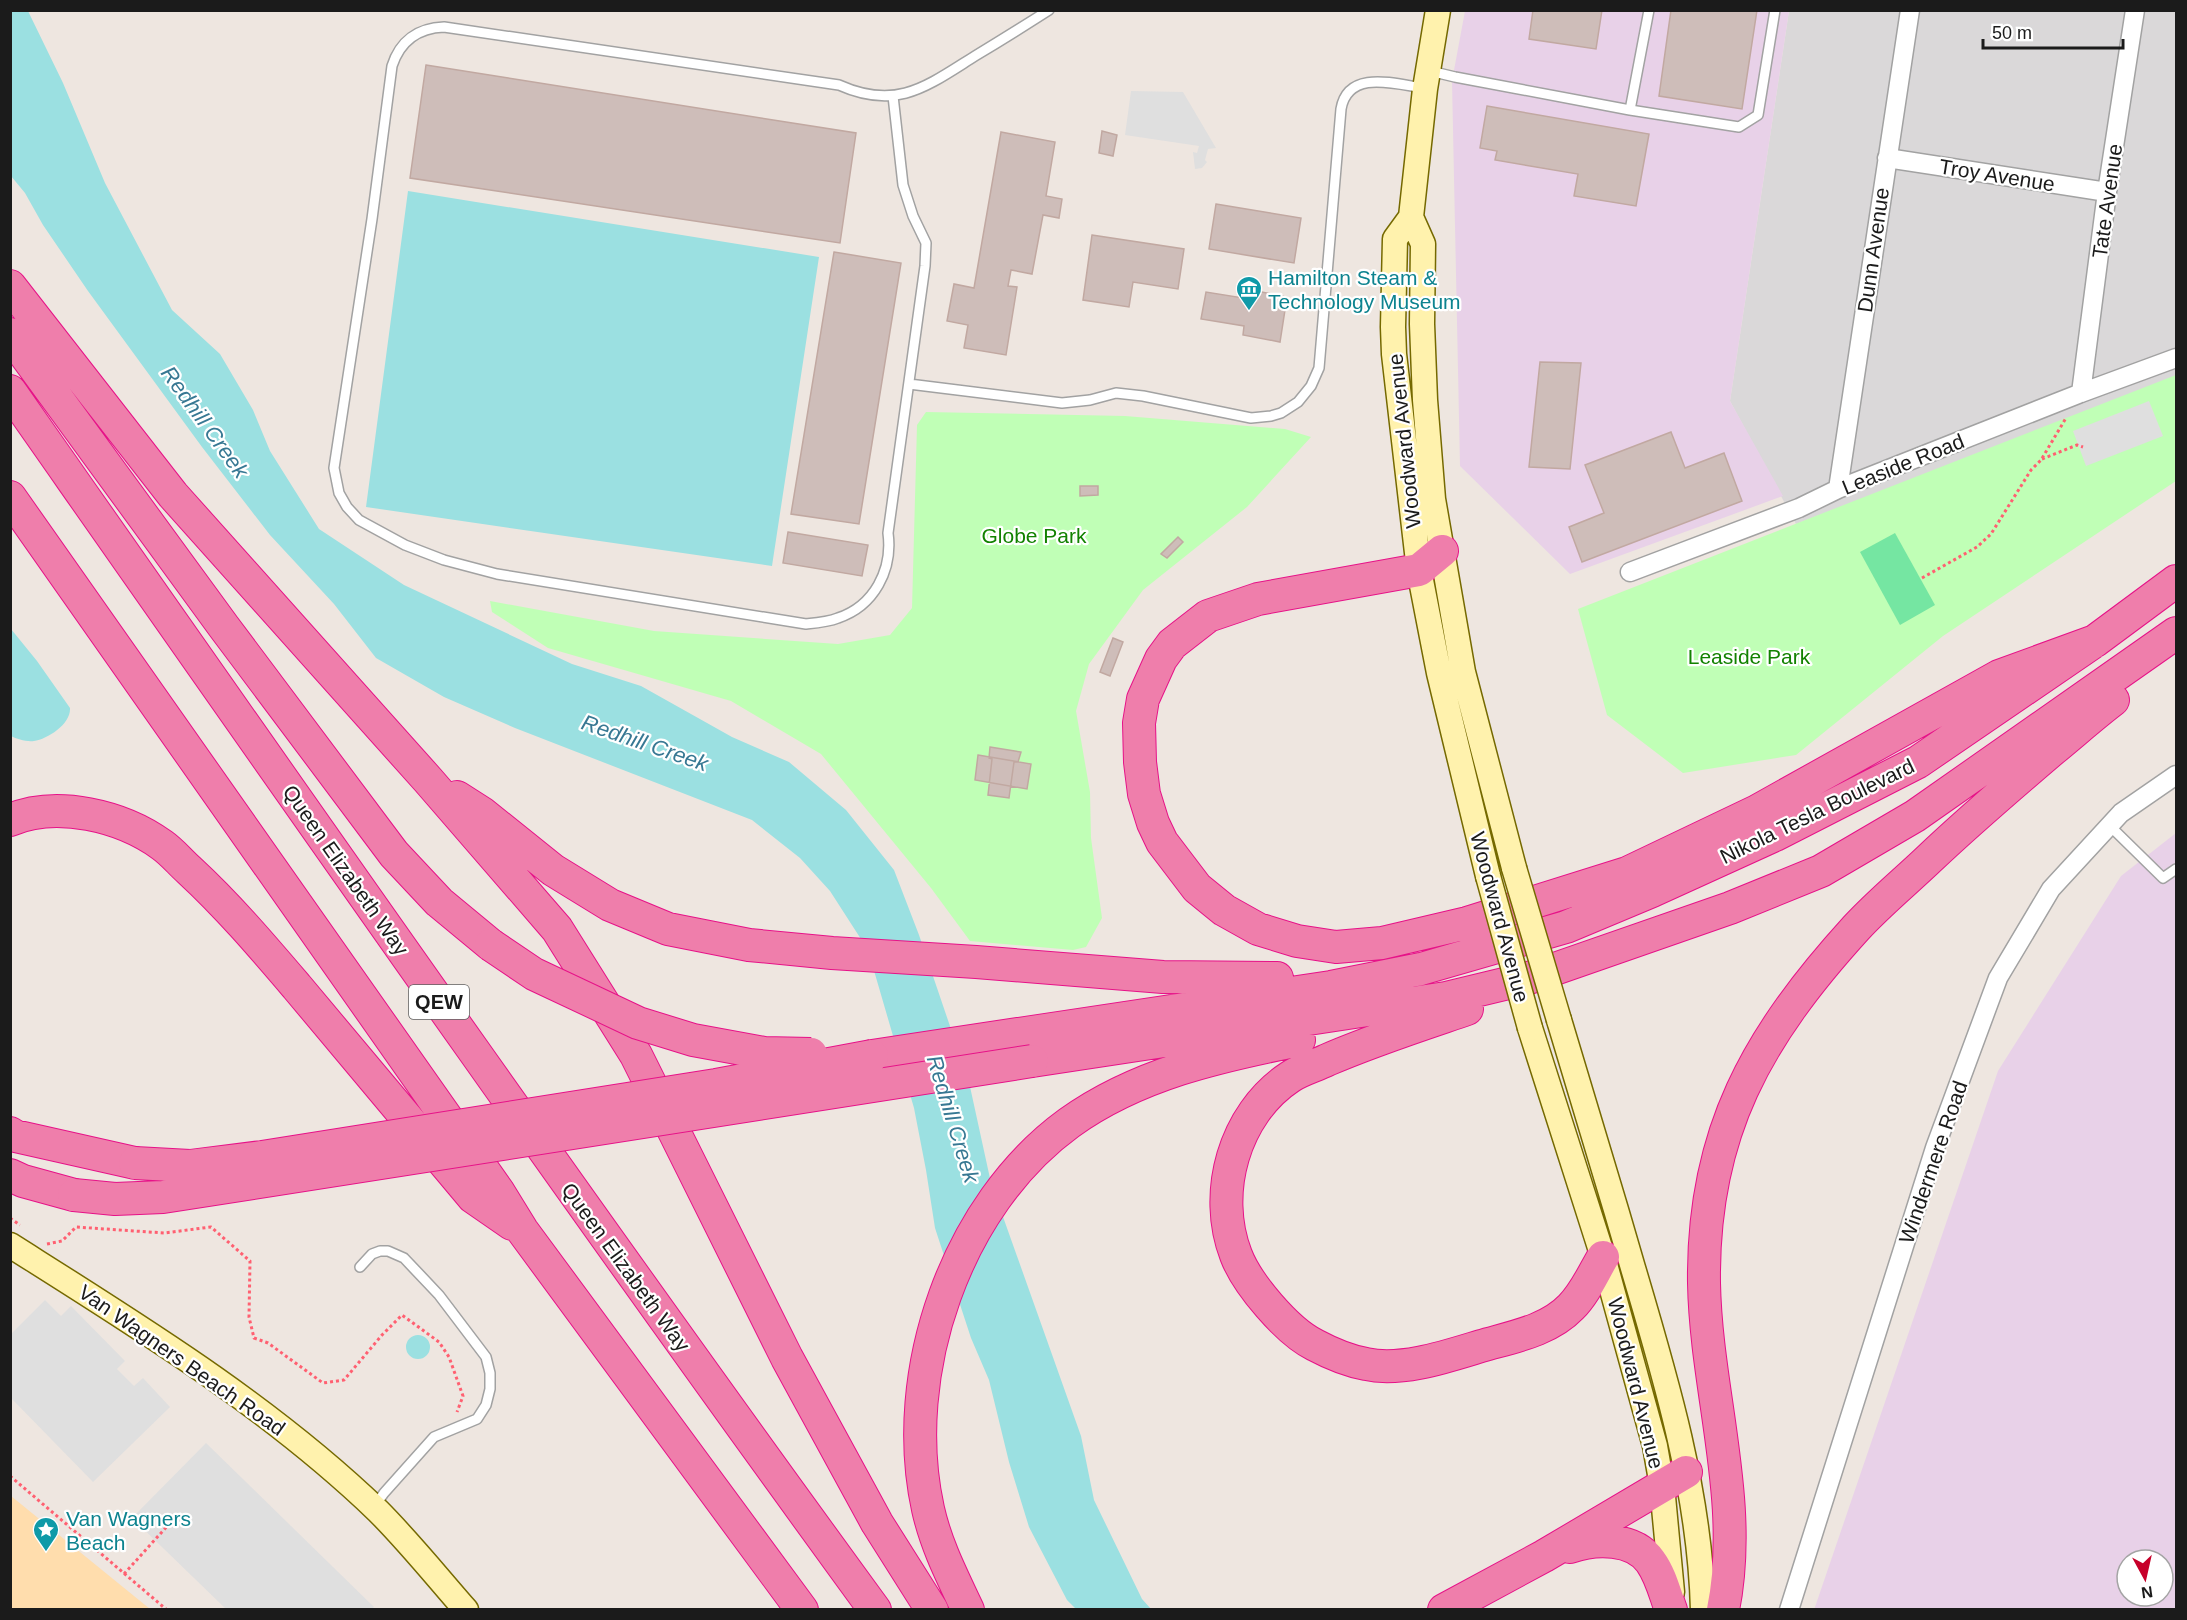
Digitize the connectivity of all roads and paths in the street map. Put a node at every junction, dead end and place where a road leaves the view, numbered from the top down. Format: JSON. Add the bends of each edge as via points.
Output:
{"nodes":[{"id":1,"x":1049,"y":10,"type":"edge"},
{"id":2,"x":1438,"y":10,"type":"edge"},
{"id":3,"x":1649,"y":10,"type":"edge"},
{"id":4,"x":1775,"y":10,"type":"edge"},
{"id":5,"x":1910,"y":10,"type":"edge"},
{"id":6,"x":2135,"y":10,"type":"edge"},
{"id":7,"x":1427,"y":79,"type":"junction"},
{"id":8,"x":893,"y":96,"type":"junction"},
{"id":9,"x":1630,"y":110,"type":"junction"},
{"id":10,"x":1887,"y":158,"type":"junction"},
{"id":11,"x":2107,"y":192,"type":"junction"},
{"id":12,"x":10,"y":286,"type":"edge"},
{"id":13,"x":10,"y":334,"type":"edge"},
{"id":14,"x":2176,"y":358,"type":"edge"},
{"id":15,"x":909,"y":384,"type":"junction"},
{"id":16,"x":10,"y":391,"type":"edge"},
{"id":17,"x":2081,"y":393,"type":"junction"},
{"id":18,"x":2083,"y":447,"type":"dead end"},
{"id":19,"x":2041,"y":460,"type":"junction"},
{"id":20,"x":1838,"y":489,"type":"junction"},
{"id":21,"x":10,"y":496,"type":"edge"},
{"id":22,"x":1430,"y":561,"type":"junction"},
{"id":23,"x":1629,"y":572,"type":"dead end"},
{"id":24,"x":1922,"y":578,"type":"dead end"},
{"id":25,"x":2176,"y":581,"type":"edge"},
{"id":26,"x":2176,"y":633,"type":"edge"},
{"id":27,"x":2095,"y":641,"type":"junction"},
{"id":28,"x":2176,"y":653,"type":"edge"},
{"id":29,"x":2176,"y":775,"type":"edge"},
{"id":30,"x":428,"y":780,"type":"junction"},
{"id":31,"x":10,"y":820,"type":"edge"},
{"id":32,"x":2109,"y":825,"type":"junction"},
{"id":33,"x":2176,"y":869,"type":"edge"},
{"id":34,"x":1730,"y":908,"type":"junction"},
{"id":35,"x":1421,"y":969,"type":"junction"},
{"id":36,"x":1446,"y":998,"type":"junction"},
{"id":37,"x":872,"y":1056,"type":"junction"},
{"id":38,"x":10,"y":1133,"type":"edge"},
{"id":39,"x":10,"y":1175,"type":"edge"},
{"id":40,"x":522,"y":1230,"type":"junction"},
{"id":41,"x":45,"y":1244,"type":"dead end"},
{"id":42,"x":10,"y":1245,"type":"edge"},
{"id":43,"x":1603,"y":1257,"type":"junction"},
{"id":44,"x":360,"y":1268,"type":"dead end"},
{"id":45,"x":450,"y":1430,"type":"junction"},
{"id":46,"x":10,"y":1476,"type":"edge"},
{"id":47,"x":1674,"y":1479,"type":"junction"},
{"id":48,"x":373,"y":1508,"type":"junction"},
{"id":49,"x":170,"y":1523,"type":"dead end"},
{"id":50,"x":1544,"y":1556,"type":"junction"},
{"id":51,"x":124,"y":1574,"type":"junction"},
{"id":52,"x":167,"y":1610,"type":"edge"},
{"id":53,"x":466,"y":1610,"type":"edge"},
{"id":54,"x":802,"y":1610,"type":"edge"},
{"id":55,"x":875,"y":1610,"type":"edge"},
{"id":56,"x":932,"y":1610,"type":"edge"},
{"id":57,"x":968,"y":1610,"type":"edge"},
{"id":58,"x":1444,"y":1610,"type":"edge"},
{"id":59,"x":1673,"y":1610,"type":"edge"},
{"id":60,"x":1703,"y":1610,"type":"edge"},
{"id":61,"x":1723,"y":1610,"type":"edge"},
{"id":62,"x":1789,"y":1610,"type":"edge"}],
"edges":[{"from":1,"to":8,"type":"lane","via":[[924,88]]},
{"from":2,"to":7,"type":"main road","name":"Woodward Avenue"},
{"from":3,"to":9,"type":"lane"},
{"from":4,"to":9,"type":"lane","via":[[1758,115],[1739,127]]},
{"from":5,"to":10,"type":"street","name":"Dunn Avenue"},
{"from":6,"to":11,"type":"street","name":"Tate Avenue"},
{"from":7,"to":9,"type":"lane","via":[[1455,77]]},
{"from":7,"to":15,"type":"lane","via":[[1366,82],[1353,88],[1344,99],[1319,368],[1305,394],[1290,408],[1271,416],[1251,418],[1116,393],[1062,403]]},
{"from":7,"to":22,"type":"main road","name":"Woodward Avenue","via":[[1411,217],[1395,239],[1393,327]]},
{"from":8,"to":15,"type":"lane","via":[[903,185],[926,243]]},
{"from":8,"to":15,"type":"lane","via":[[444,27],[414,34],[402,44],[392,66],[334,477],[342,501],[365,525],[457,564],[511,577],[806,624],[836,619],[856,610],[884,576]]},
{"from":10,"to":11,"type":"street","name":"Troy Avenue"},
{"from":10,"to":20,"type":"street","name":"Dunn Avenue"},
{"from":11,"to":17,"type":"street","name":"Tate Avenue"},
{"from":12,"to":30,"type":"highway","via":[[172,495]]},
{"from":13,"to":37,"type":"highway","bridge":true,"via":[[394,854],[439,902],[534,974],[638,1023],[693,1040],[764,1053]]},
{"from":14,"to":17,"type":"street","name":"Leaside Road"},
{"from":16,"to":55,"type":"highway","name":"Queen Elizabeth Way","number":"QEW","via":[[551,1162]]},
{"from":17,"to":19,"type":"path"},
{"from":17,"to":20,"type":"street","name":"Leaside Road"},
{"from":18,"to":19,"type":"path","via":[[2077,445]]},
{"from":19,"to":24,"type":"path","via":[[1977,547]]},
{"from":20,"to":23,"type":"street","name":"Leaside Road"},
{"from":21,"to":40,"type":"highway","number":"QEW","via":[[485,1171]]},
{"from":22,"to":27,"type":"highway","via":[[1258,599],[1208,616],[1172,644],[1151,679],[1143,699],[1138,739],[1144,794],[1153,823],[1197,888],[1224,910],[1258,929],[1336,948],[1382,943],[1467,923],[1627,873],[1757,811],[1999,676]]},
{"from":22,"to":43,"type":"main road","name":"Woodward Avenue","bridge":true,"via":[[1439,673],[1488,876],[1530,1028]]},
{"from":22,"to":47,"type":"main road","name":"Woodward Avenue","bridge":true,"via":[[1514,868],[1661,1362]]},
{"from":25,"to":27,"type":"highway","name":"Nikola Tesla Boulevard"},
{"from":26,"to":34,"type":"highway","name":"Nikola Tesla Boulevard","via":[[1915,816],[1821,871]]},
{"from":27,"to":35,"type":"highway","name":"Nikola Tesla Boulevard","via":[[1918,762],[1775,835],[1566,927]]},
{"from":28,"to":61,"type":"highway","via":[[1978,813],[1857,927],[1784,1016],[1738,1097],[1713,1179],[1705,1250],[1706,1331],[1730,1525]]},
{"from":29,"to":32,"type":"street","name":"Windermere Road"},
{"from":30,"to":35,"type":"highway","via":[[482,813],[553,870],[610,906],[668,929],[749,945],[1163,977],[1313,977]]},
{"from":30,"to":56,"type":"highway","via":[[557,929],[636,1055],[787,1358],[877,1523]]},
{"from":31,"to":40,"type":"highway","via":[[46,813],[98,815],[162,845],[239,919],[473,1197]]},
{"from":32,"to":33,"type":"lane","via":[[2163,878]]},
{"from":32,"to":62,"type":"street","name":"Windermere Road","via":[[2051,890],[1998,978],[1935,1148]]},
{"from":34,"to":36,"type":"highway","name":"Nikola Tesla Boulevard","via":[[1529,978]]},
{"from":34,"to":43,"type":"highway","via":[[1630,955],[1364,1044],[1290,1077],[1244,1126],[1231,1165],[1226,1214],[1236,1255],[1254,1286],[1276,1314],[1313,1344],[1367,1365],[1438,1359],[1538,1330],[1570,1308]]},
{"from":35,"to":37,"type":"highway","via":[[1331,987]]},
{"from":36,"to":39,"type":"highway","bridge":true,"via":[[163,1197],[115,1199],[74,1195]]},
{"from":36,"to":57,"type":"highway","via":[[1359,1027],[1227,1055],[1163,1074],[1069,1123],[1009,1178],[969,1241],[943,1300],[922,1390],[921,1457],[927,1508],[940,1551]]},
{"from":37,"to":38,"type":"highway","bridge":true,"via":[[716,1085],[190,1166],[135,1163]]},
{"from":40,"to":54,"type":"highway","number":"QEW"},
{"from":41,"to":45,"type":"path","via":[[62,1241],[76,1227],[164,1233],[211,1227],[250,1261],[249,1317],[254,1338],[323,1383],[344,1380],[402,1315],[439,1342],[449,1357],[463,1396]]},
{"from":42,"to":48,"type":"main road","name":"Van Wagners Beach Road","via":[[238,1395],[298,1441]]},
{"from":43,"to":47,"type":"main road","name":"Woodward Avenue","via":[[1655,1446]]},
{"from":44,"to":45,"type":"lane","via":[[380,1251],[404,1258],[439,1294],[486,1357],[490,1381],[486,1405],[477,1419]]},
{"from":45,"to":48,"type":"lane","via":[[434,1437]]},
{"from":46,"to":51,"type":"path"},
{"from":47,"to":50,"type":"highway"},
{"from":47,"to":59,"type":"main road","name":"Woodward Avenue"},
{"from":47,"to":60,"type":"main road","name":"Woodward Avenue","via":[[1702,1574]]},
{"from":48,"to":53,"type":"main road","name":"Van Wagners Beach Road"},
{"from":49,"to":51,"type":"path"},
{"from":50,"to":58,"type":"highway"},
{"from":50,"to":59,"type":"highway","via":[[1586,1541],[1605,1539],[1638,1551],[1650,1560]]},
{"from":51,"to":52,"type":"path"}]}
